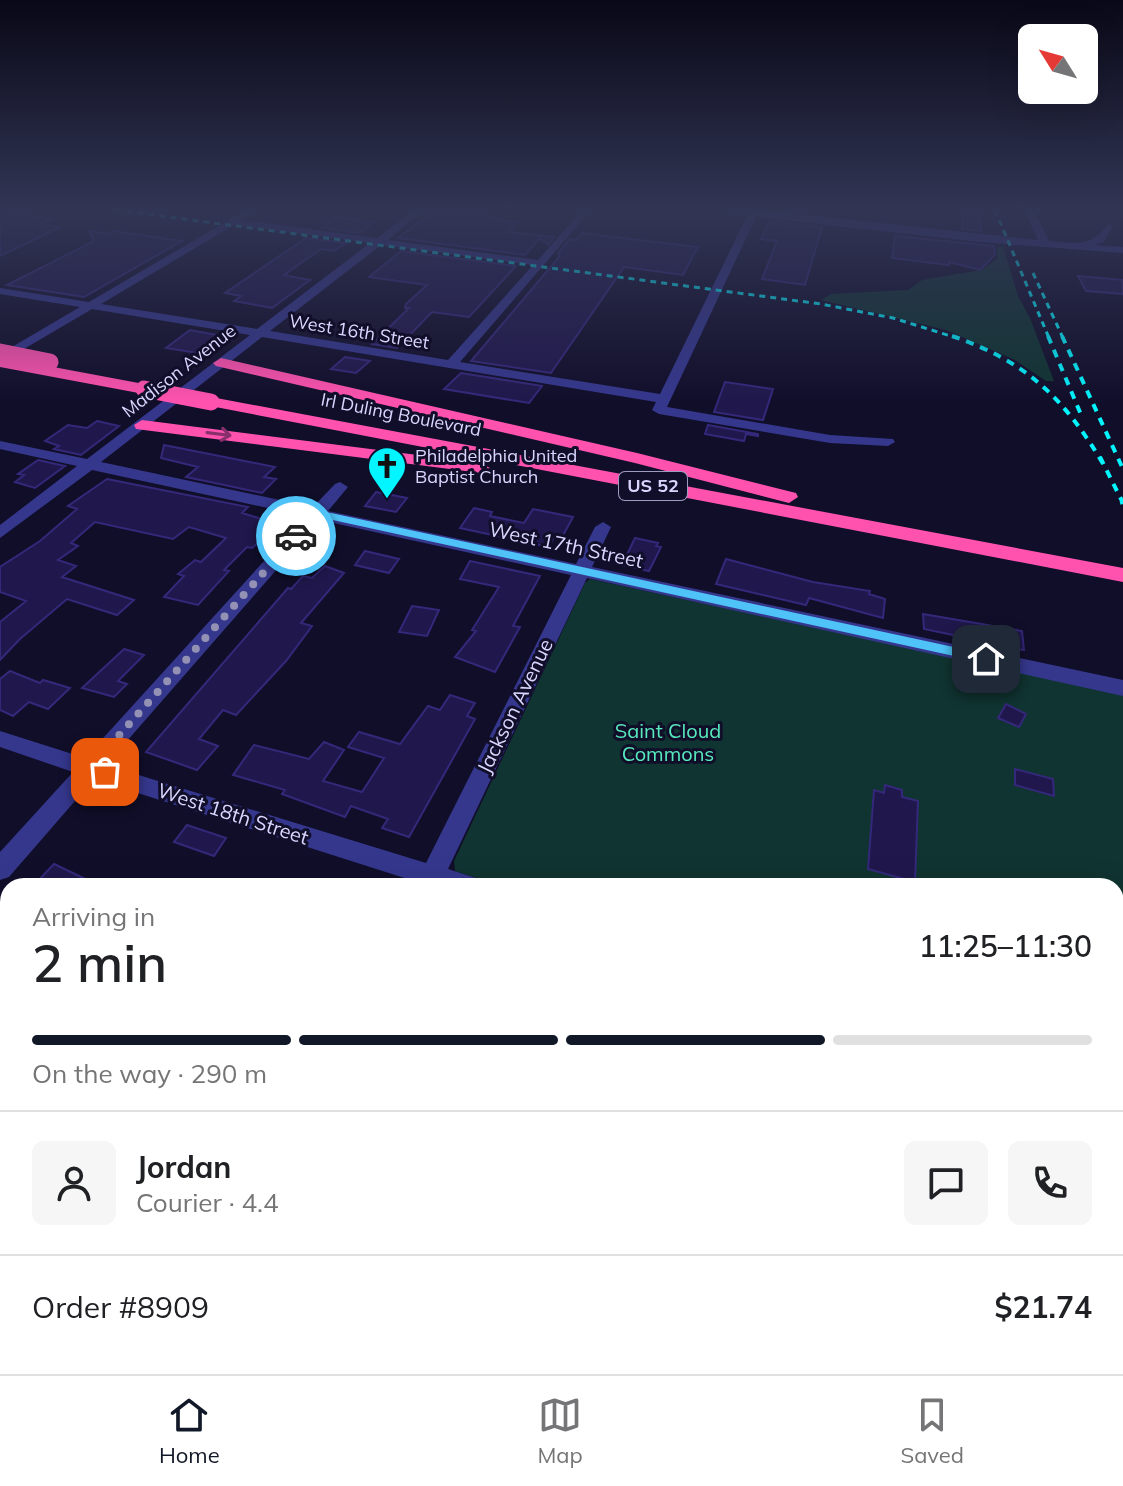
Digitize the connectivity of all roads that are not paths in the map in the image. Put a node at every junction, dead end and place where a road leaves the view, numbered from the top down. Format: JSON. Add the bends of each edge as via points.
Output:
{"nodes":[{"id":1,"x":144,"y":274,"type":"edge"},
{"id":2,"x":337,"y":274,"type":"edge"},
{"id":3,"x":530,"y":274,"type":"edge"},
{"id":4,"x":724,"y":274,"type":"edge"},
{"id":5,"x":0,"y":291,"type":"edge"},
{"id":6,"x":90,"y":306,"type":"junction"},
{"id":7,"x":260,"y":334,"type":"junction"},
{"id":8,"x":0,"y":352,"type":"edge"},
{"id":9,"x":0,"y":360,"type":"edge"},
{"id":10,"x":221,"y":363,"type":"junction"},
{"id":11,"x":44,"y":365,"type":"junction"},
{"id":12,"x":450,"y":365,"type":"junction"},
{"id":13,"x":216,"y":398,"type":"junction"},
{"id":14,"x":662,"y":404,"type":"junction"},
{"id":15,"x":142,"y":425,"type":"junction"},
{"id":16,"x":888,"y":442,"type":"dead end"},
{"id":17,"x":0,"y":445,"type":"edge"},
{"id":18,"x":90,"y":464,"type":"junction"},
{"id":19,"x":653,"y":486,"type":"junction"},
{"id":20,"x":340,"y":487,"type":"dead end"},
{"id":21,"x":823,"y":505,"type":"junction"},
{"id":22,"x":317,"y":513,"type":"junction"},
{"id":23,"x":603,"y":527,"type":"dead end"},
{"id":24,"x":0,"y":533,"type":"edge"},
{"id":25,"x":1123,"y":562,"type":"edge"},
{"id":26,"x":1094,"y":563,"type":"junction"},
{"id":27,"x":581,"y":570,"type":"junction"},
{"id":28,"x":1123,"y":575,"type":"edge"},
{"id":29,"x":1123,"y":688,"type":"edge"},
{"id":30,"x":0,"y":739,"type":"edge"},
{"id":31,"x":91,"y":767,"type":"junction"},
{"id":32,"x":0,"y":869,"type":"edge"},
{"id":33,"x":421,"y":878,"type":"edge"},
{"id":34,"x":431,"y":878,"type":"edge"}],
"edges":[{"from":1,"to":6,"type":"street"},
{"from":2,"to":7,"type":"street","name":"Madison Avenue"},
{"from":3,"to":12,"type":"street"},
{"from":4,"to":14,"type":"street"},
{"from":5,"to":6,"type":"street","name":"West 16th Street"},
{"from":6,"to":7,"type":"street","name":"West 16th Street"},
{"from":6,"to":9,"type":"street"},
{"from":7,"to":10,"type":"street","name":"Madison Avenue"},
{"from":7,"to":12,"type":"street","name":"West 16th Street"},
{"from":8,"to":11,"type":"highway","name":"Irl Duling Boulevard","number":"US 52","bridge":true},
{"from":9,"to":11,"type":"highway","name":"Irl Duling Boulevard","number":"US 52"},
{"from":10,"to":15,"type":"street","name":"Madison Avenue"},
{"from":10,"to":21,"type":"highway"},
{"from":11,"to":13,"type":"highway","name":"Irl Duling Boulevard","number":"US 52","bridge":true},
{"from":12,"to":14,"type":"street","name":"West 16th Street"},
{"from":13,"to":19,"type":"highway","name":"Irl Duling Boulevard","number":"US 52"},
{"from":13,"to":21,"type":"highway","name":"Irl Duling Boulevard","number":"US 52"},
{"from":14,"to":16,"type":"street","name":"West 16th Street","via":[[830,439]]},
{"from":15,"to":18,"type":"street","name":"Madison Avenue"},
{"from":15,"to":19,"type":"highway","one_way":true},
{"from":17,"to":18,"type":"street","name":"West 17th Street"},
{"from":18,"to":22,"type":"street","name":"West 17th Street"},
{"from":18,"to":24,"type":"street","name":"Madison Avenue"},
{"from":19,"to":26,"type":"highway","name":"Irl Duling Boulevard","number":"US 52"},
{"from":20,"to":22,"type":"street"},
{"from":21,"to":26,"type":"highway","name":"Irl Duling Boulevard","number":"US 52"},
{"from":22,"to":27,"type":"street","name":"West 17th Street"},
{"from":22,"to":31,"type":"street"},
{"from":23,"to":27,"type":"street","name":"Jackson Avenue"},
{"from":25,"to":26,"type":"highway","name":"Irl Duling Boulevard","number":"US 52"},
{"from":26,"to":28,"type":"highway","name":"Irl Duling Boulevard","number":"US 52"},
{"from":27,"to":29,"type":"street","name":"West 17th Street"},
{"from":27,"to":34,"type":"street","name":"Jackson Avenue"},
{"from":30,"to":31,"type":"street","name":"West 18th Street"},
{"from":31,"to":32,"type":"street"},
{"from":31,"to":33,"type":"street","name":"West 18th Street"}]}
